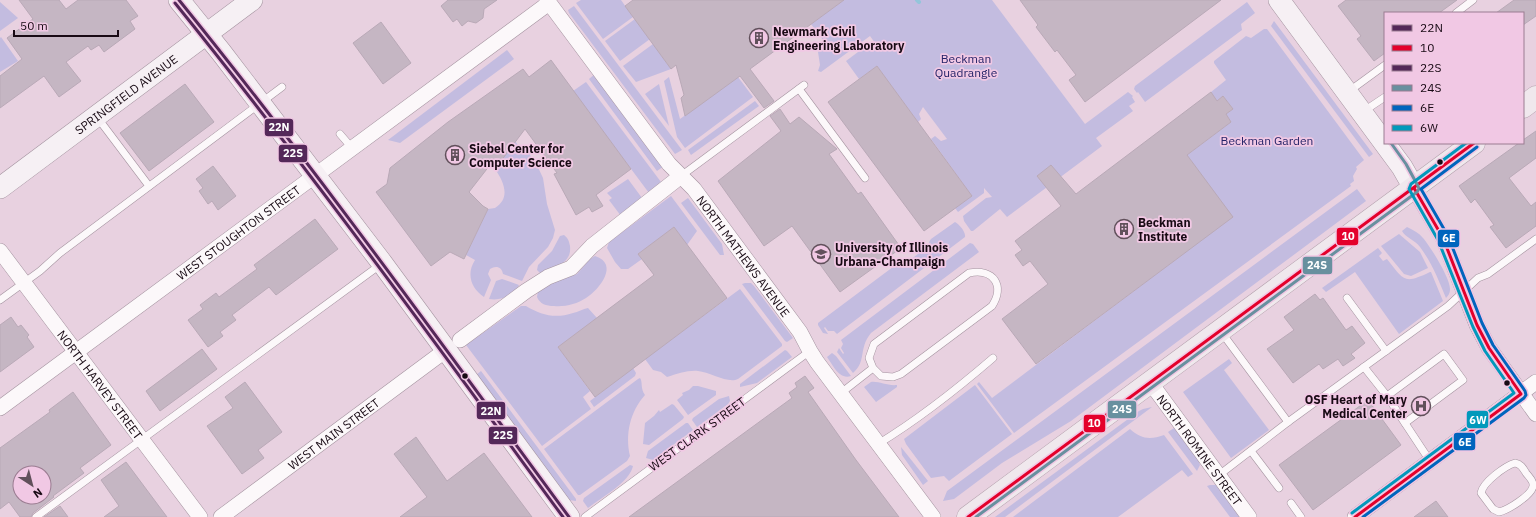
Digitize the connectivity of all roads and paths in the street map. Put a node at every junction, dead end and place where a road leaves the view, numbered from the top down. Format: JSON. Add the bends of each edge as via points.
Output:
{"nodes":[{"id":1,"x":179,"y":0,"type":"edge"},
{"id":2,"x":252,"y":0,"type":"edge"},
{"id":3,"x":1474,"y":0,"type":"edge"},
{"id":4,"x":549,"y":1,"type":"edge"},
{"id":5,"x":1282,"y":1,"type":"edge"},
{"id":6,"x":1457,"y":12,"type":"edge"},
{"id":7,"x":206,"y":34,"type":"junction"},
{"id":8,"x":1384,"y":66,"type":"edge"},
{"id":9,"x":282,"y":87,"type":"dead end"},
{"id":10,"x":1347,"y":93,"type":"junction"},
{"id":11,"x":1384,"y":98,"type":"edge"},
{"id":12,"x":260,"y":103,"type":"junction"},
{"id":13,"x":1363,"y":113,"type":"junction"},
{"id":14,"x":96,"y":116,"type":"junction"},
{"id":15,"x":340,"y":134,"type":"dead end"},
{"id":16,"x":1384,"y":142,"type":"edge"},
{"id":17,"x":1386,"y":144,"type":"edge"},
{"id":18,"x":1473,"y":144,"type":"edge"},
{"id":19,"x":352,"y":148,"type":"junction"},
{"id":20,"x":315,"y":175,"type":"junction"},
{"id":21,"x":681,"y":176,"type":"junction"},
{"id":22,"x":865,"y":178,"type":"dead end"},
{"id":23,"x":149,"y":186,"type":"junction"},
{"id":24,"x":0,"y":188,"type":"edge"},
{"id":25,"x":1414,"y":188,"type":"junction"},
{"id":26,"x":1536,"y":239,"type":"edge"},
{"id":27,"x":0,"y":251,"type":"edge"},
{"id":28,"x":382,"y":263,"type":"junction"},
{"id":29,"x":24,"y":283,"type":"junction"},
{"id":30,"x":1463,"y":292,"type":"junction"},
{"id":31,"x":1347,"y":298,"type":"dead end"},
{"id":32,"x":0,"y":300,"type":"edge"},
{"id":33,"x":1220,"y":331,"type":"junction"},
{"id":34,"x":453,"y":345,"type":"junction"},
{"id":35,"x":810,"y":351,"type":"junction"},
{"id":36,"x":1386,"y":351,"type":"junction"},
{"id":37,"x":76,"y":353,"type":"junction"},
{"id":38,"x":993,"y":358,"type":"dead end"},
{"id":39,"x":1364,"y":367,"type":"junction"},
{"id":40,"x":873,"y":368,"type":"junction"},
{"id":41,"x":1150,"y":382,"type":"junction"},
{"id":42,"x":1536,"y":382,"type":"edge"},
{"id":43,"x":841,"y":393,"type":"junction"},
{"id":44,"x":1521,"y":394,"type":"junction"},
{"id":45,"x":1387,"y":396,"type":"junction"},
{"id":46,"x":0,"y":408,"type":"edge"},
{"id":47,"x":1536,"y":414,"type":"edge"},
{"id":48,"x":1288,"y":422,"type":"junction"},
{"id":49,"x":1405,"y":424,"type":"junction"},
{"id":50,"x":142,"y":439,"type":"junction"},
{"id":51,"x":878,"y":444,"type":"junction"},
{"id":52,"x":1251,"y":451,"type":"junction"},
{"id":53,"x":1430,"y":461,"type":"junction"},
{"id":54,"x":1219,"y":475,"type":"junction"},
{"id":55,"x":1534,"y":478,"type":"edge"},
{"id":56,"x":1279,"y":488,"type":"dead end"},
{"id":57,"x":1291,"y":503,"type":"dead end"},
{"id":58,"x":36,"y":517,"type":"edge"},
{"id":59,"x":200,"y":517,"type":"edge"},
{"id":60,"x":221,"y":517,"type":"edge"},
{"id":61,"x":569,"y":517,"type":"edge"},
{"id":62,"x":585,"y":517,"type":"edge"},
{"id":63,"x":933,"y":517,"type":"edge"},
{"id":64,"x":968,"y":517,"type":"edge"},
{"id":65,"x":1249,"y":517,"type":"edge"},
{"id":66,"x":1301,"y":517,"type":"edge"},
{"id":67,"x":1355,"y":517,"type":"edge"}],
"edges":[{"from":1,"to":7,"type":"street"},
{"from":2,"to":7,"type":"street","name":"SPRINGFIELD AVENUE"},
{"from":3,"to":6,"type":"lane"},
{"from":4,"to":19,"type":"street","name":"WEST STOUGHTON STREET"},
{"from":4,"to":21,"type":"street","name":"NORTH MATHEWS AVENUE","via":[[666,160]]},
{"from":5,"to":10,"type":"street"},
{"from":7,"to":12,"type":"street"},
{"from":7,"to":14,"type":"street","name":"SPRINGFIELD AVENUE"},
{"from":8,"to":10,"type":"lane"},
{"from":9,"to":12,"type":"lane"},
{"from":10,"to":13,"type":"street"},
{"from":11,"to":13,"type":"lane"},
{"from":12,"to":20,"type":"street"},
{"from":12,"to":23,"type":"lane"},
{"from":13,"to":16,"type":"street"},
{"from":14,"to":23,"type":"lane"},
{"from":14,"to":24,"type":"street","name":"SPRINGFIELD AVENUE"},
{"from":15,"to":19,"type":"lane"},
{"from":17,"to":25,"type":"street"},
{"from":18,"to":25,"type":"main road"},
{"from":19,"to":20,"type":"street","name":"WEST STOUGHTON STREET"},
{"from":20,"to":28,"type":"street"},
{"from":20,"to":37,"type":"street","name":"WEST STOUGHTON STREET"},
{"from":21,"to":22,"type":"lane","via":[[802,87]]},
{"from":21,"to":34,"type":"street","name":"WEST MAIN STREET","via":[[592,246],[571,268],[548,277],[526,291]]},
{"from":21,"to":35,"type":"street","name":"NORTH MATHEWS AVENUE","via":[[694,189],[800,332]]},
{"from":23,"to":29,"type":"lane"},
{"from":25,"to":30,"type":"street","via":[[1443,238]]},
{"from":25,"to":33,"type":"main road"},
{"from":26,"to":30,"type":"lane","via":[[1488,274],[1478,278]]},
{"from":27,"to":29,"type":"street","name":"NORTH HARVEY STREET"},
{"from":28,"to":34,"type":"street"},
{"from":28,"to":50,"type":"lane"},
{"from":29,"to":32,"type":"lane"},
{"from":29,"to":37,"type":"street","name":"NORTH HARVEY STREET"},
{"from":30,"to":36,"type":"lane"},
{"from":30,"to":44,"type":"street","via":[[1489,348]]},
{"from":31,"to":36,"type":"lane"},
{"from":33,"to":41,"type":"main road"},
{"from":33,"to":48,"type":"lane"},
{"from":34,"to":60,"type":"street","name":"WEST MAIN STREET"},
{"from":34,"to":61,"type":"street"},
{"from":35,"to":43,"type":"street","name":"NORTH MATHEWS AVENUE"},
{"from":35,"to":62,"type":"lane","name":"WEST CLARK STREET"},
{"from":36,"to":39,"type":"lane"},
{"from":37,"to":46,"type":"street","name":"WEST STOUGHTON STREET"},
{"from":37,"to":50,"type":"street","name":"NORTH HARVEY STREET"},
{"from":38,"to":51,"type":"lane","via":[[895,434]]},
{"from":39,"to":45,"type":"lane"},
{"from":39,"to":48,"type":"lane"},
{"from":40,"to":40,"type":"lane","via":[[881,376],[893,377],[901,374],[992,306],[998,290],[994,279],[983,273],[969,273],[874,344],[869,358]]},
{"from":40,"to":43,"type":"lane"},
{"from":41,"to":54,"type":"street","name":"NORTH ROMINE STREET"},
{"from":41,"to":64,"type":"main road"},
{"from":42,"to":44,"type":"street"},
{"from":43,"to":51,"type":"street","name":"NORTH MATHEWS AVENUE"},
{"from":44,"to":47,"type":"street"},
{"from":44,"to":53,"type":"street"},
{"from":45,"to":49,"type":"lane"},
{"from":45,"to":49,"type":"lane","via":[[1444,354],[1464,380]]},
{"from":48,"to":52,"type":"lane"},
{"from":49,"to":53,"type":"lane"},
{"from":50,"to":58,"type":"lane"},
{"from":50,"to":59,"type":"street","name":"NORTH HARVEY STREET"},
{"from":51,"to":63,"type":"street","name":"NORTH MATHEWS AVENUE"},
{"from":52,"to":54,"type":"lane"},
{"from":52,"to":56,"type":"lane"},
{"from":53,"to":67,"type":"street"},
{"from":54,"to":65,"type":"street","name":"NORTH ROMINE STREET"},
{"from":55,"to":55,"type":"lane","via":[[1532,491],[1507,510],[1499,512],[1493,509],[1481,493],[1486,483],[1515,463]]},
{"from":57,"to":66,"type":"lane"}]}
